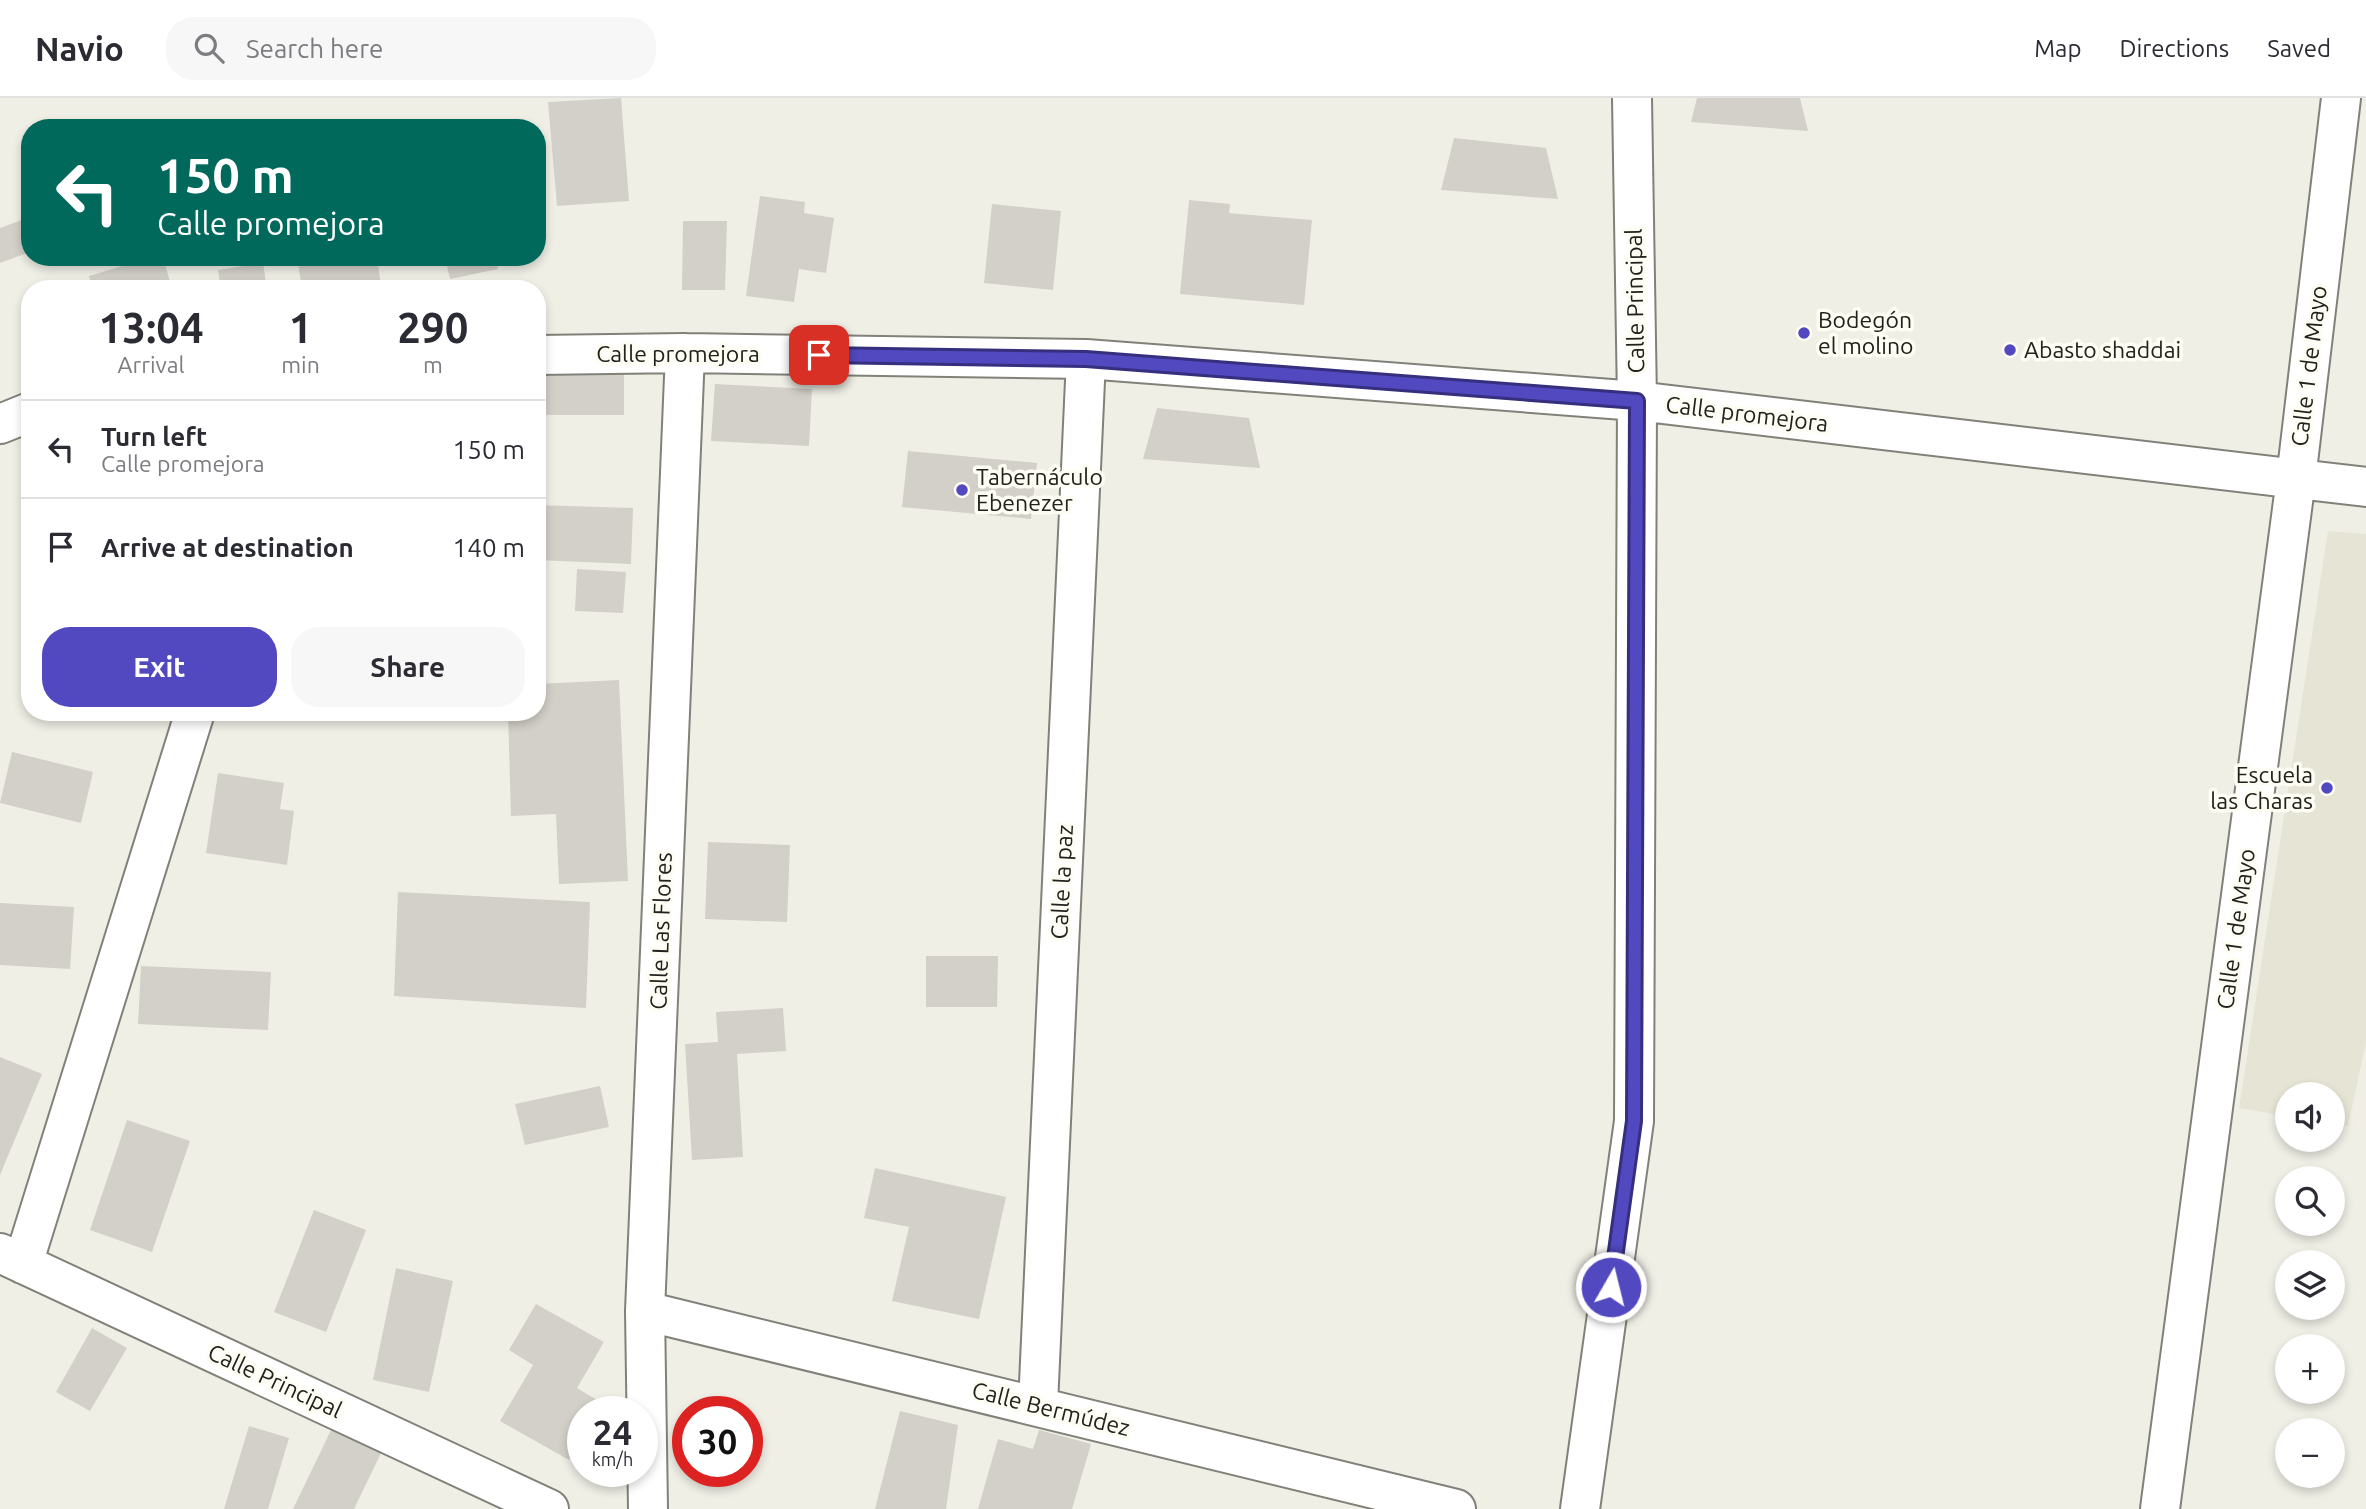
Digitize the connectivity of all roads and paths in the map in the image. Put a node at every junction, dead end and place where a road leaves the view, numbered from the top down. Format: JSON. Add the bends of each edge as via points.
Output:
{"nodes":[{"id":1,"x":1632,"y":98,"type":"edge"},
{"id":2,"x":2341,"y":98,"type":"edge"},
{"id":3,"x":685,"y":353,"type":"junction"},
{"id":4,"x":546,"y":355,"type":"edge"},
{"id":5,"x":1086,"y":359,"type":"junction"},
{"id":6,"x":1637,"y":401,"type":"junction"},
{"id":7,"x":21,"y":416,"type":"edge"},
{"id":8,"x":0,"y":424,"type":"edge"},
{"id":9,"x":2296,"y":479,"type":"junction"},
{"id":10,"x":2366,"y":486,"type":"edge"},
{"id":11,"x":192,"y":721,"type":"edge"},
{"id":12,"x":11,"y":1258,"type":"edge"},
{"id":13,"x":645,"y":1311,"type":"junction"},
{"id":14,"x":1038,"y":1405,"type":"junction"},
{"id":15,"x":550,"y":1509,"type":"edge"},
{"id":16,"x":649,"y":1509,"type":"edge"},
{"id":17,"x":1456,"y":1509,"type":"edge"},
{"id":18,"x":1580,"y":1509,"type":"edge"},
{"id":19,"x":2160,"y":1509,"type":"edge"}],
"edges":[{"from":1,"to":6,"type":"street","name":"Calle Principal"},
{"from":2,"to":9,"type":"street","name":"Calle 1 de Mayo"},
{"from":3,"to":4,"type":"street","name":"Calle promejora"},
{"from":3,"to":5,"type":"street","name":"Calle promejora"},
{"from":3,"to":13,"type":"street","name":"Calle Las Flores"},
{"from":5,"to":6,"type":"street","name":"Calle promejora"},
{"from":5,"to":14,"type":"street","name":"Calle la paz"},
{"from":6,"to":9,"type":"street","name":"Calle promejora"},
{"from":6,"to":18,"type":"street","name":"Calle Principal","via":[[1634,1121]]},
{"from":7,"to":8,"type":"street"},
{"from":9,"to":10,"type":"street","name":"Calle promejora"},
{"from":9,"to":19,"type":"street","name":"Calle 1 de Mayo"},
{"from":11,"to":12,"type":"street"},
{"from":12,"to":15,"type":"street","name":"Calle Principal"},
{"from":13,"to":14,"type":"street","name":"Calle Bermúdez"},
{"from":13,"to":16,"type":"street","name":"Calle Las Flores"},
{"from":14,"to":17,"type":"street","name":"Calle Bermúdez"}]}
